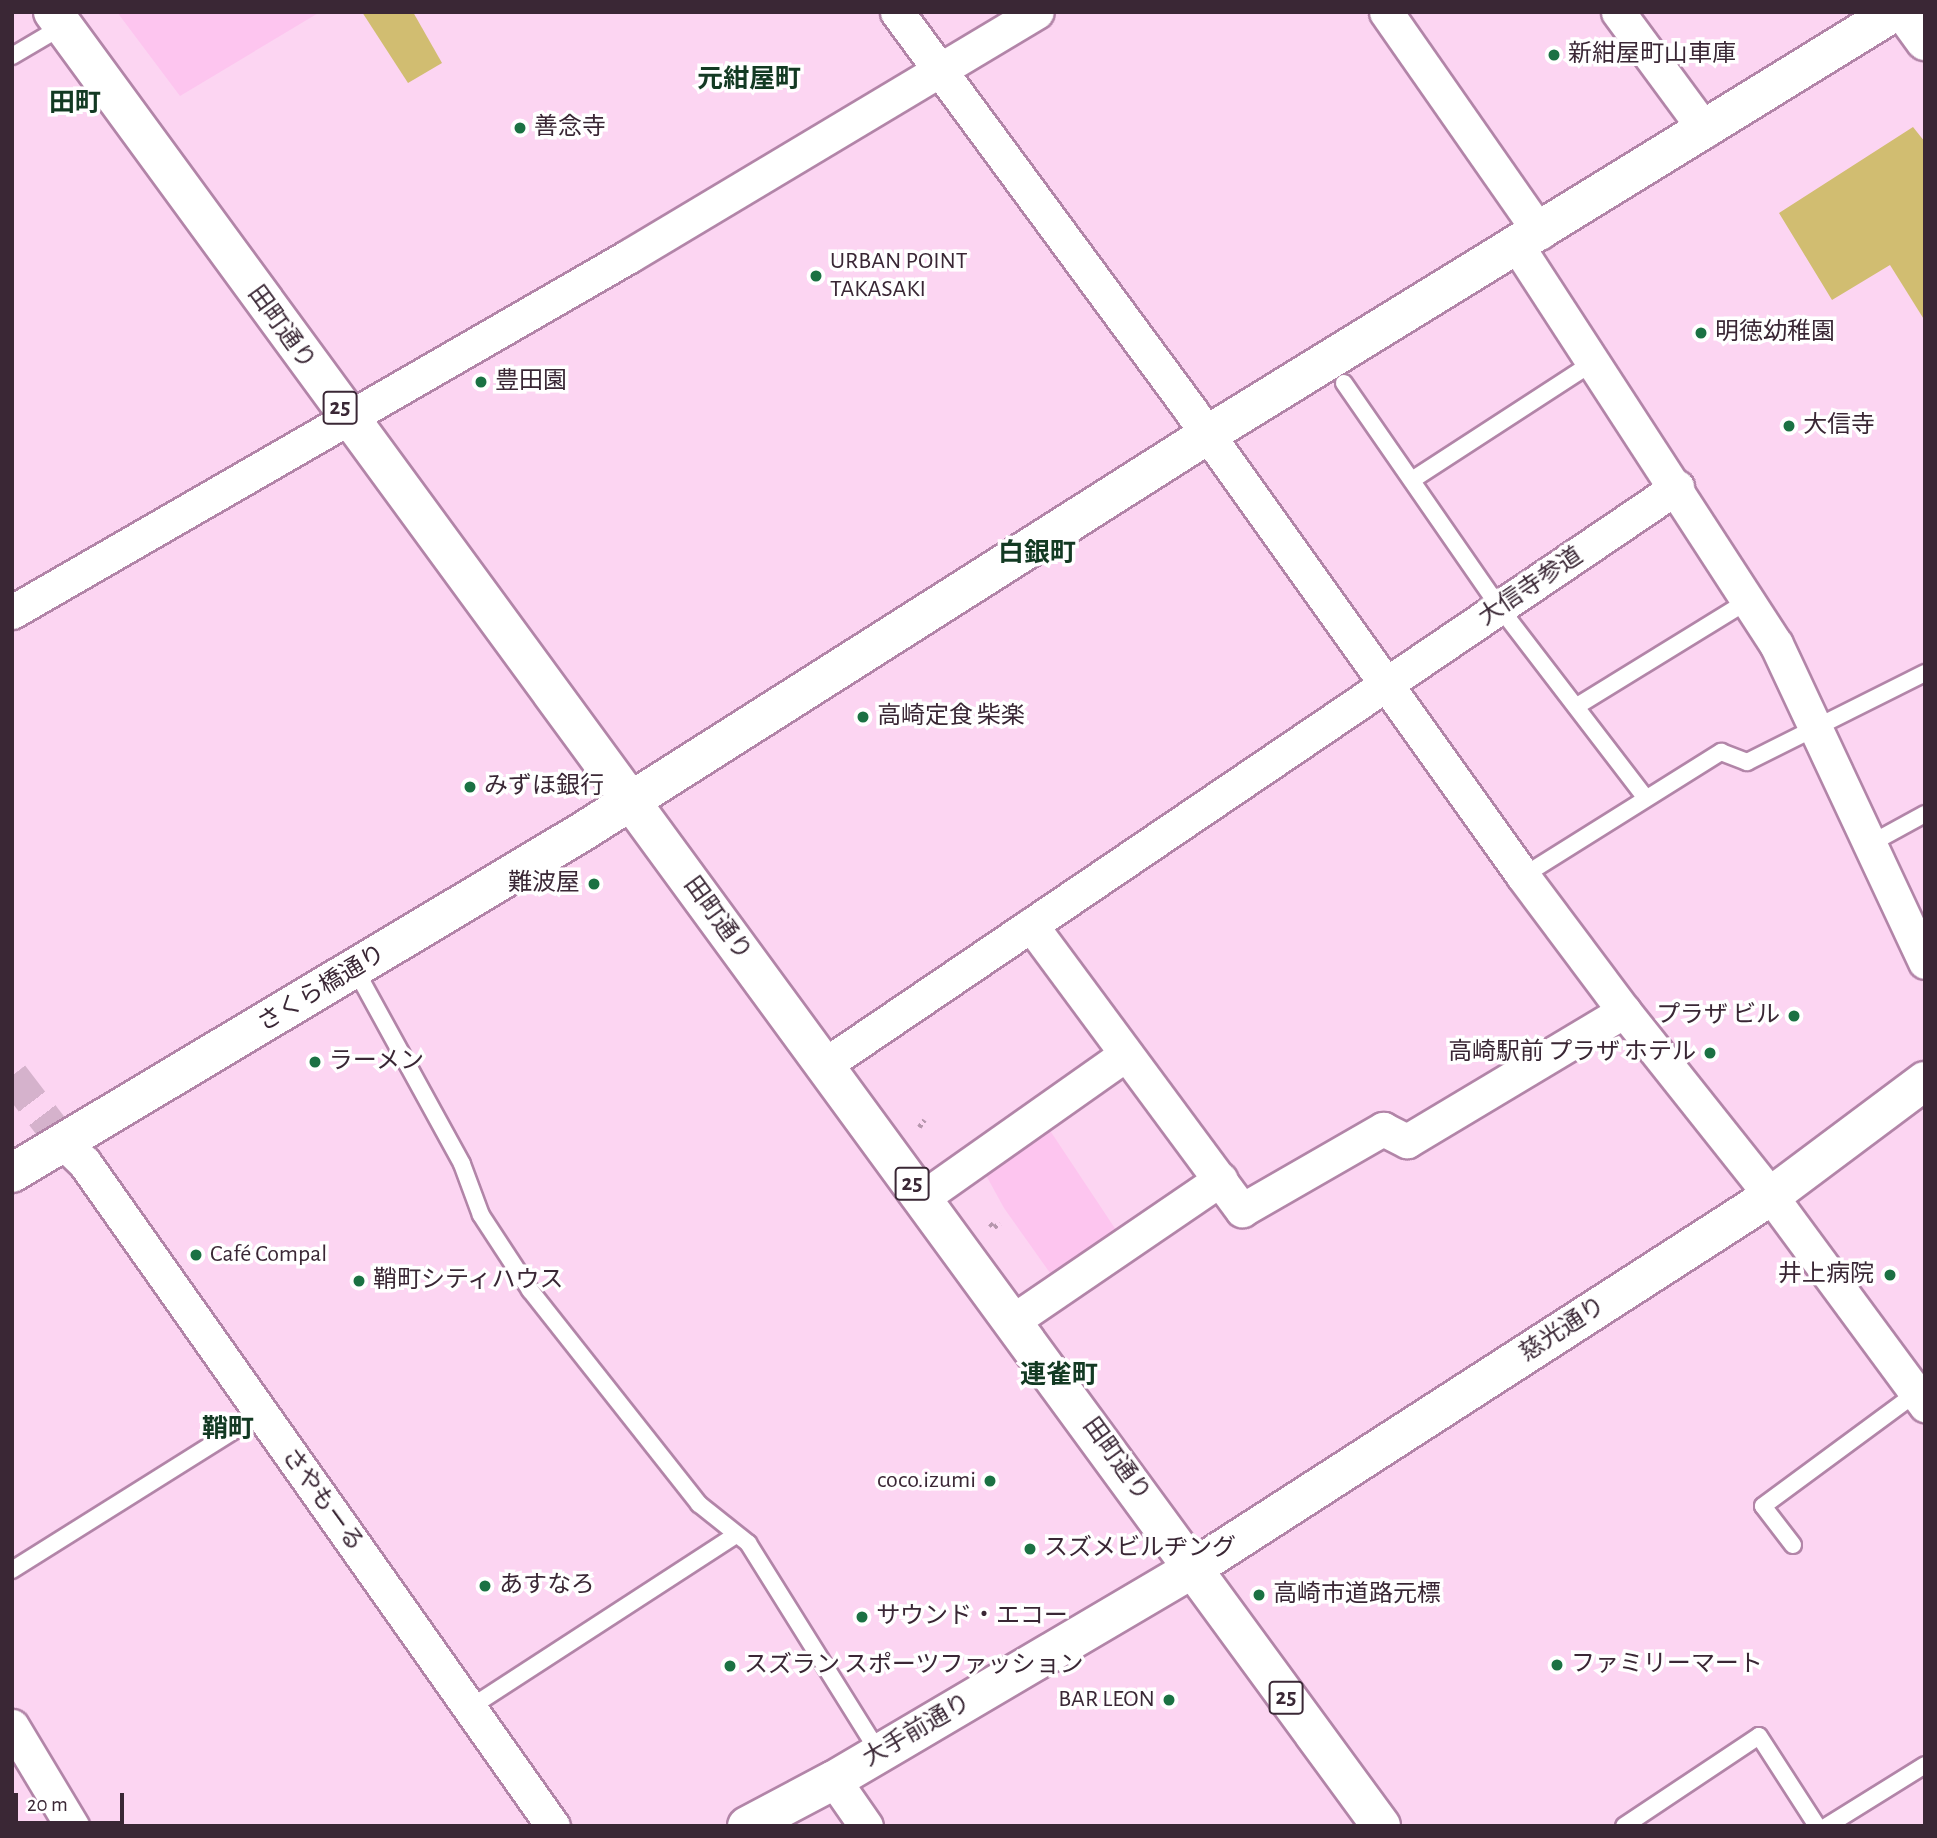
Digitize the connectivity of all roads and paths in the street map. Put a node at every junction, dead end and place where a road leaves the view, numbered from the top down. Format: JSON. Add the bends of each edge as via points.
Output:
{"nodes":[{"id":1,"x":897,"y":12,"type":"edge"},
{"id":2,"x":1037,"y":12,"type":"edge"},
{"id":3,"x":1386,"y":12,"type":"edge"},
{"id":4,"x":1618,"y":12,"type":"edge"},
{"id":5,"x":1894,"y":12,"type":"edge"},
{"id":6,"x":1904,"y":12,"type":"edge"},
{"id":7,"x":58,"y":19,"type":"edge"},
{"id":8,"x":1925,"y":41,"type":"edge"},
{"id":9,"x":12,"y":56,"type":"edge"},
{"id":10,"x":941,"y":72,"type":"junction"},
{"id":11,"x":1705,"y":130,"type":"junction"},
{"id":12,"x":1529,"y":240,"type":"junction"},
{"id":13,"x":1594,"y":362,"type":"junction"},
{"id":14,"x":1344,"y":383,"type":"dead end"},
{"id":15,"x":346,"y":416,"type":"junction"},
{"id":16,"x":1207,"y":435,"type":"junction"},
{"id":17,"x":1412,"y":480,"type":"junction"},
{"id":18,"x":1677,"y":487,"type":"junction"},
{"id":19,"x":1748,"y":601,"type":"junction"},
{"id":20,"x":1500,"y":608,"type":"junction"},
{"id":21,"x":12,"y":612,"type":"edge"},
{"id":22,"x":1923,"y":677,"type":"edge"},
{"id":23,"x":1386,"y":686,"type":"junction"},
{"id":24,"x":1577,"y":706,"type":"junction"},
{"id":25,"x":1819,"y":729,"type":"junction"},
{"id":26,"x":1644,"y":796,"type":"junction"},
{"id":27,"x":630,"y":801,"type":"junction"},
{"id":28,"x":1925,"y":814,"type":"edge"},
{"id":29,"x":1872,"y":843,"type":"junction"},
{"id":30,"x":1523,"y":876,"type":"junction"},
{"id":31,"x":1917,"y":919,"type":"edge"},
{"id":32,"x":1031,"y":925,"type":"junction"},
{"id":33,"x":1925,"y":962,"type":"edge"},
{"id":34,"x":355,"y":969,"type":"junction"},
{"id":35,"x":1624,"y":1011,"type":"junction"},
{"id":36,"x":1125,"y":1055,"type":"junction"},
{"id":37,"x":823,"y":1066,"type":"junction"},
{"id":38,"x":1925,"y":1081,"type":"edge"},
{"id":39,"x":924,"y":1120,"type":"dead end"},
{"id":40,"x":918,"y":1125,"type":"dead end"},
{"id":41,"x":64,"y":1143,"type":"junction"},
{"id":42,"x":12,"y":1173,"type":"edge"},
{"id":43,"x":1221,"y":1179,"type":"junction"},
{"id":44,"x":1771,"y":1196,"type":"junction"},
{"id":45,"x":922,"y":1198,"type":"junction"},
{"id":46,"x":1000,"y":1223,"type":"dead end"},
{"id":47,"x":994,"y":1227,"type":"dead end"},
{"id":48,"x":1014,"y":1320,"type":"junction"},
{"id":49,"x":1920,"y":1399,"type":"edge"},
{"id":50,"x":260,"y":1415,"type":"junction"},
{"id":51,"x":736,"y":1535,"type":"junction"},
{"id":52,"x":1793,"y":1545,"type":"dead end"},
{"id":53,"x":1194,"y":1568,"type":"junction"},
{"id":54,"x":12,"y":1570,"type":"edge"},
{"id":55,"x":471,"y":1707,"type":"junction"},
{"id":56,"x":12,"y":1726,"type":"edge"},
{"id":57,"x":880,"y":1753,"type":"junction"},
{"id":58,"x":1925,"y":1765,"type":"edge"},
{"id":59,"x":834,"y":1780,"type":"junction"},
{"id":60,"x":72,"y":1826,"type":"edge"},
{"id":61,"x":553,"y":1826,"type":"edge"},
{"id":62,"x":747,"y":1826,"type":"edge"},
{"id":63,"x":866,"y":1826,"type":"edge"},
{"id":64,"x":1381,"y":1826,"type":"edge"},
{"id":65,"x":1624,"y":1826,"type":"edge"},
{"id":66,"x":1817,"y":1826,"type":"edge"},
{"id":67,"x":1827,"y":1826,"type":"edge"}],
"edges":[{"from":1,"to":10,"type":"street"},
{"from":2,"to":10,"type":"street"},
{"from":3,"to":12,"type":"street"},
{"from":4,"to":11,"type":"street"},
{"from":5,"to":11,"type":"street","name":"さくら橋通り"},
{"from":6,"to":8,"type":"street"},
{"from":7,"to":9,"type":"lane"},
{"from":7,"to":15,"type":"street","name":"田町通り","number":"25"},
{"from":10,"to":15,"type":"street"},
{"from":10,"to":16,"type":"street"},
{"from":11,"to":12,"type":"street","name":"さくら橋通り"},
{"from":12,"to":13,"type":"street"},
{"from":12,"to":16,"type":"street","name":"さくら橋通り"},
{"from":13,"to":17,"type":"lane"},
{"from":13,"to":18,"type":"street"},
{"from":14,"to":17,"type":"lane"},
{"from":15,"to":21,"type":"street"},
{"from":15,"to":27,"type":"street","name":"田町通り","number":"25"},
{"from":16,"to":23,"type":"street"},
{"from":16,"to":27,"type":"street","name":"さくら橋通り"},
{"from":17,"to":20,"type":"lane"},
{"from":18,"to":19,"type":"street"},
{"from":18,"to":20,"type":"street","name":"大信寺参道"},
{"from":19,"to":24,"type":"lane"},
{"from":19,"to":25,"type":"street","via":[[1776,644]]},
{"from":20,"to":23,"type":"street","name":"大信寺参道"},
{"from":20,"to":24,"type":"lane"},
{"from":22,"to":25,"type":"lane"},
{"from":23,"to":30,"type":"street"},
{"from":23,"to":32,"type":"street","name":"大信寺参道"},
{"from":24,"to":26,"type":"lane"},
{"from":25,"to":26,"type":"lane","via":[[1747,762],[1721,751]]},
{"from":25,"to":29,"type":"street"},
{"from":26,"to":30,"type":"lane"},
{"from":27,"to":34,"type":"street","name":"さくら橋通り"},
{"from":27,"to":37,"type":"street","name":"田町通り","number":"25"},
{"from":28,"to":29,"type":"lane"},
{"from":29,"to":31,"type":"street"},
{"from":30,"to":35,"type":"street"},
{"from":31,"to":33,"type":"street"},
{"from":32,"to":36,"type":"street"},
{"from":32,"to":37,"type":"street","name":"大信寺参道"},
{"from":34,"to":41,"type":"street","name":"さくら橋通り"},
{"from":34,"to":51,"type":"lane","via":[[462,1164],[481,1215],[530,1290],[699,1504]]},
{"from":35,"to":43,"type":"street","via":[[1407,1141],[1383,1129],[1242,1210]]},
{"from":35,"to":44,"type":"street"},
{"from":36,"to":43,"type":"street"},
{"from":36,"to":45,"type":"street"},
{"from":37,"to":45,"type":"street","name":"田町通り","number":"25"},
{"from":38,"to":44,"type":"street","name":"慈光通り"},
{"from":39,"to":40,"type":"path"},
{"from":41,"to":42,"type":"street","name":"さくら橋通り"},
{"from":41,"to":50,"type":"street","name":"さやもーる","via":[[84,1162]]},
{"from":43,"to":48,"type":"street"},
{"from":44,"to":49,"type":"street"},
{"from":44,"to":53,"type":"street","name":"慈光通り"},
{"from":45,"to":48,"type":"street","name":"田町通り","number":"25"},
{"from":46,"to":47,"type":"path"},
{"from":48,"to":53,"type":"street","name":"田町通り","number":"25"},
{"from":49,"to":52,"type":"lane","via":[[1763,1506]]},
{"from":50,"to":54,"type":"lane"},
{"from":50,"to":55,"type":"street","name":"さやもーる"},
{"from":51,"to":55,"type":"lane"},
{"from":51,"to":57,"type":"lane","via":[[748,1544]]},
{"from":53,"to":57,"type":"street","name":"大手前通り"},
{"from":53,"to":64,"type":"street","name":"田町通り","number":"25"},
{"from":55,"to":61,"type":"street","name":"さやもーる"},
{"from":56,"to":60,"type":"street"},
{"from":57,"to":59,"type":"street","name":"大手前通り"},
{"from":58,"to":67,"type":"lane"},
{"from":59,"to":62,"type":"street","name":"大手前通り"},
{"from":59,"to":63,"type":"street"},
{"from":65,"to":66,"type":"lane","via":[[1759,1736]]}]}
